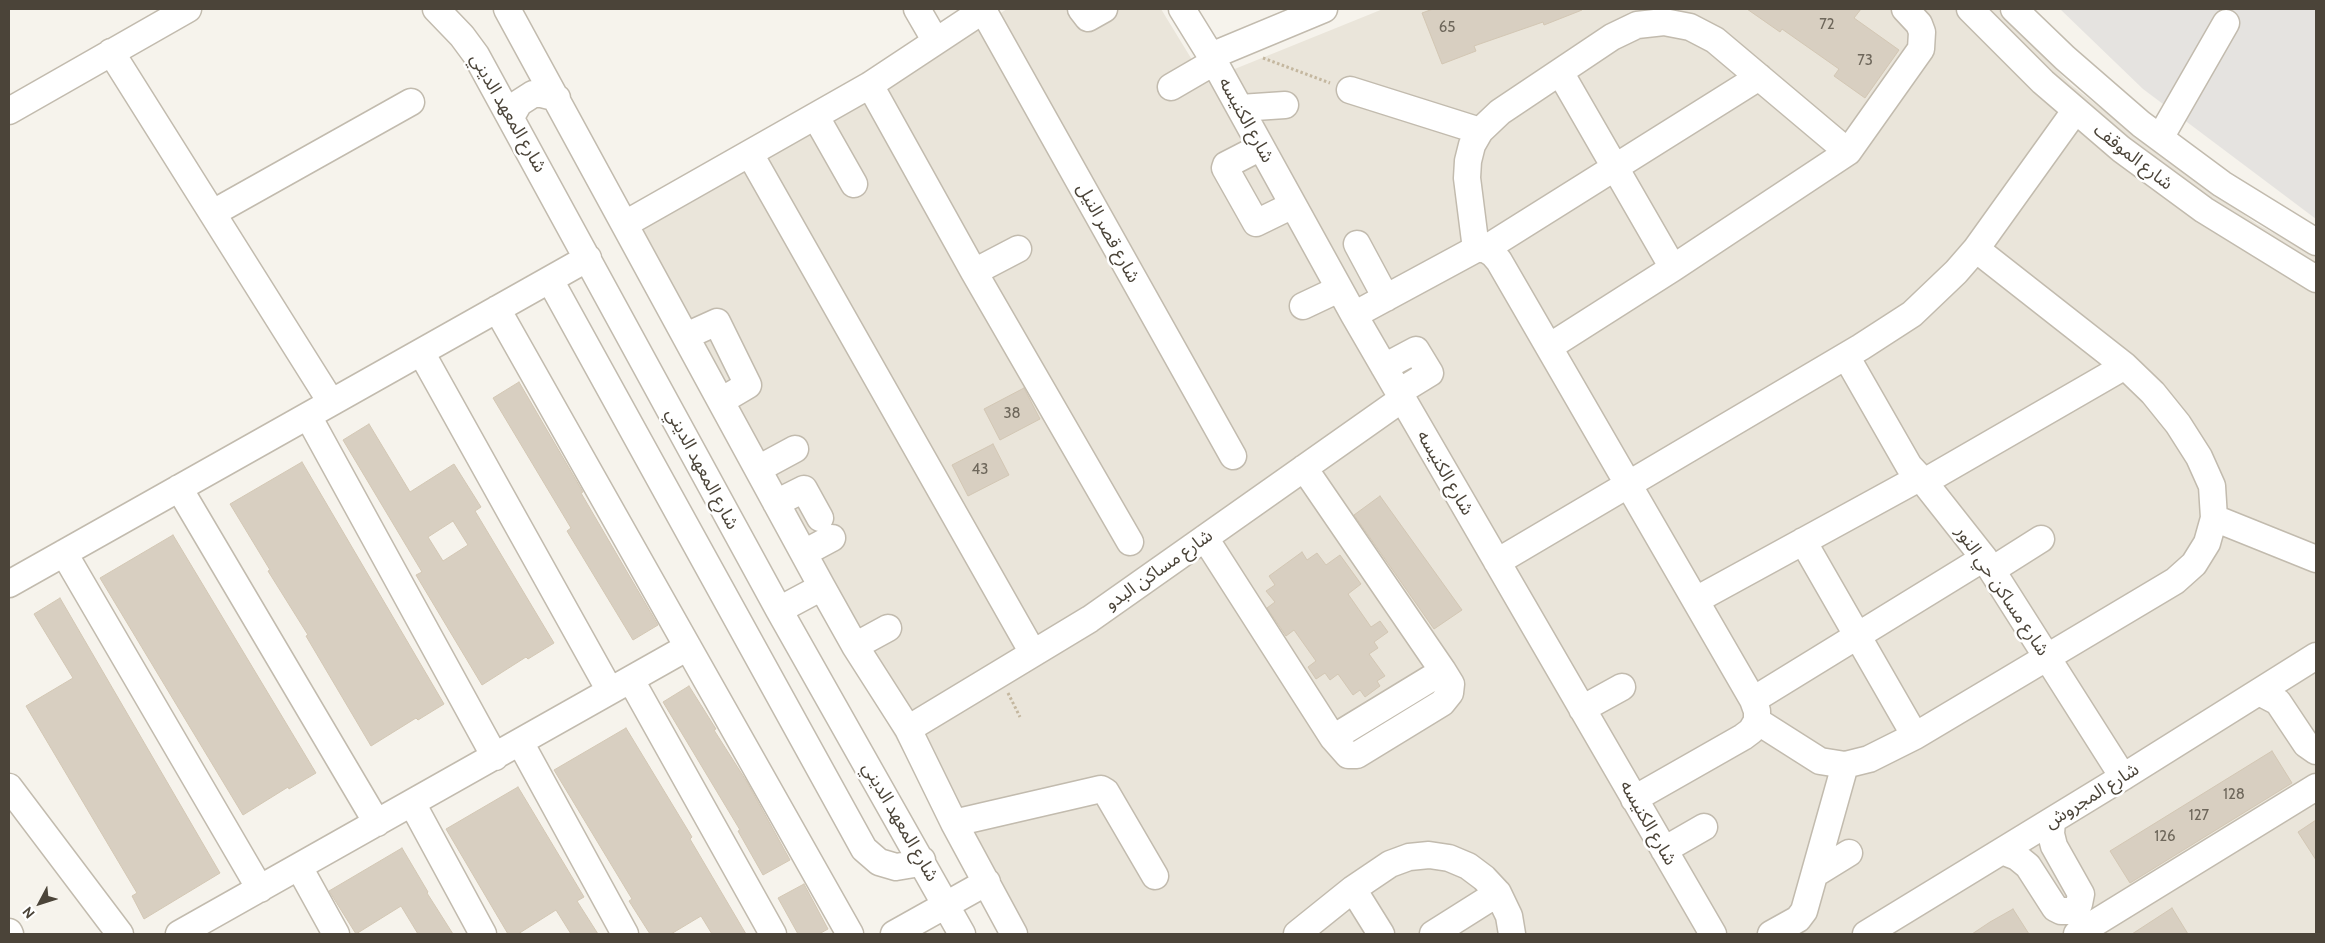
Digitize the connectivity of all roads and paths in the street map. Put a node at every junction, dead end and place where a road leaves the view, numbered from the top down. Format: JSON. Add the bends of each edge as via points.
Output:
{"nodes":[{"id":1,"x":188,"y":9,"type":"edge"},
{"id":2,"x":436,"y":9,"type":"edge"},
{"id":3,"x":507,"y":9,"type":"edge"},
{"id":4,"x":917,"y":9,"type":"edge"},
{"id":5,"x":984,"y":9,"type":"edge"},
{"id":6,"x":1081,"y":9,"type":"edge"},
{"id":7,"x":1104,"y":9,"type":"edge"},
{"id":8,"x":1182,"y":9,"type":"edge"},
{"id":9,"x":1324,"y":9,"type":"edge"},
{"id":10,"x":1905,"y":9,"type":"edge"},
{"id":11,"x":1970,"y":9,"type":"edge"},
{"id":12,"x":2014,"y":9,"type":"edge"},
{"id":13,"x":2226,"y":24,"type":"dead end"},
{"id":14,"x":935,"y":40,"type":"junction"},
{"id":15,"x":111,"y":52,"type":"junction"},
{"id":16,"x":1219,"y":55,"type":"junction"},
{"id":17,"x":1560,"y":72,"type":"junction"},
{"id":18,"x":1759,"y":77,"type":"junction"},
{"id":19,"x":870,"y":86,"type":"junction"},
{"id":20,"x":1171,"y":87,"type":"dead end"},
{"id":21,"x":1350,"y":90,"type":"joint"},
{"id":22,"x":557,"y":98,"type":"junction"},
{"id":23,"x":412,"y":102,"type":"dead end"},
{"id":24,"x":1285,"y":104,"type":"dead end"},
{"id":25,"x":1240,"y":108,"type":"junction"},
{"id":26,"x":9,"y":111,"type":"edge"},
{"id":27,"x":2076,"y":111,"type":"junction"},
{"id":28,"x":816,"y":116,"type":"junction"},
{"id":29,"x":511,"y":117,"type":"junction"},
{"id":30,"x":1480,"y":131,"type":"junction"},
{"id":31,"x":2160,"y":138,"type":"junction"},
{"id":32,"x":1261,"y":147,"type":"junction"},
{"id":33,"x":1848,"y":152,"type":"junction"},
{"id":34,"x":750,"y":154,"type":"junction"},
{"id":35,"x":1615,"y":168,"type":"junction"},
{"id":36,"x":854,"y":184,"type":"dead end"},
{"id":37,"x":1293,"y":204,"type":"junction"},
{"id":38,"x":213,"y":213,"type":"junction"},
{"id":39,"x":625,"y":224,"type":"junction"},
{"id":40,"x":2316,"y":242,"type":"edge"},
{"id":41,"x":1357,"y":244,"type":"dead end"},
{"id":42,"x":1018,"y":249,"type":"dead end"},
{"id":43,"x":1480,"y":249,"type":"junction"},
{"id":44,"x":1976,"y":249,"type":"junction"},
{"id":45,"x":588,"y":258,"type":"junction"},
{"id":46,"x":1673,"y":268,"type":"junction"},
{"id":47,"x":974,"y":272,"type":"junction"},
{"id":48,"x":2316,"y":279,"type":"edge"},
{"id":49,"x":550,"y":280,"type":"junction"},
{"id":50,"x":1339,"y":289,"type":"junction"},
{"id":51,"x":1386,"y":298,"type":"junction"},
{"id":52,"x":1303,"y":306,"type":"dead end"},
{"id":53,"x":497,"y":310,"type":"junction"},
{"id":54,"x":1354,"y":315,"type":"junction"},
{"id":55,"x":686,"y":336,"type":"junction"},
{"id":56,"x":1549,"y":347,"type":"junction"},
{"id":57,"x":421,"y":352,"type":"junction"},
{"id":58,"x":1846,"y":356,"type":"junction"},
{"id":59,"x":2125,"y":366,"type":"junction"},
{"id":60,"x":1384,"y":367,"type":"junction"},
{"id":61,"x":1400,"y":396,"type":"junction"},
{"id":62,"x":721,"y":401,"type":"junction"},
{"id":63,"x":332,"y":402,"type":"junction"},
{"id":64,"x":308,"y":416,"type":"junction"},
{"id":65,"x":795,"y":450,"type":"dead end"},
{"id":66,"x":1233,"y":456,"type":"dead end"},
{"id":67,"x":1304,"y":468,"type":"junction"},
{"id":68,"x":758,"y":469,"type":"junction"},
{"id":69,"x":1922,"y":480,"type":"junction"},
{"id":70,"x":1628,"y":484,"type":"junction"},
{"id":71,"x":179,"y":488,"type":"junction"},
{"id":72,"x":776,"y":503,"type":"junction"},
{"id":73,"x":2214,"y":518,"type":"junction"},
{"id":74,"x":1205,"y":538,"type":"junction"},
{"id":75,"x":2041,"y":539,"type":"dead end"},
{"id":76,"x":1130,"y":542,"type":"dead end"},
{"id":77,"x":1803,"y":542,"type":"junction"},
{"id":78,"x":64,"y":553,"type":"junction"},
{"id":79,"x":804,"y":553,"type":"junction"},
{"id":80,"x":2316,"y":559,"type":"edge"},
{"id":81,"x":1497,"y":562,"type":"junction"},
{"id":82,"x":1988,"y":564,"type":"junction"},
{"id":83,"x":9,"y":584,"type":"edge"},
{"id":84,"x":822,"y":587,"type":"junction"},
{"id":85,"x":1696,"y":600,"type":"junction"},
{"id":86,"x":779,"y":610,"type":"junction"},
{"id":87,"x":888,"y":628,"type":"dead end"},
{"id":88,"x":1858,"y":636,"type":"junction"},
{"id":89,"x":855,"y":646,"type":"junction"},
{"id":90,"x":688,"y":647,"type":"junction"},
{"id":91,"x":1033,"y":653,"type":"junction"},
{"id":92,"x":2316,"y":656,"type":"edge"},
{"id":93,"x":2047,"y":657,"type":"junction"},
{"id":94,"x":810,"y":664,"type":"junction"},
{"id":95,"x":773,"y":681,"type":"junction"},
{"id":96,"x":620,"y":686,"type":"junction"},
{"id":97,"x":1622,"y":686,"type":"dead end"},
{"id":98,"x":2259,"y":692,"type":"junction"},
{"id":99,"x":1582,"y":709,"type":"junction"},
{"id":100,"x":1755,"y":711,"type":"junction"},
{"id":101,"x":908,"y":729,"type":"junction"},
{"id":102,"x":1915,"y":736,"type":"junction"},
{"id":103,"x":520,"y":742,"type":"junction"},
{"id":104,"x":2316,"y":751,"type":"edge"},
{"id":105,"x":494,"y":757,"type":"junction"},
{"id":106,"x":1845,"y":764,"type":"junction"},
{"id":107,"x":2123,"y":777,"type":"junction"},
{"id":108,"x":9,"y":787,"type":"edge"},
{"id":109,"x":2316,"y":787,"type":"edge"},
{"id":110,"x":1634,"y":798,"type":"junction"},
{"id":111,"x":412,"y":803,"type":"junction"},
{"id":112,"x":2052,"y":821,"type":"junction"},
{"id":113,"x":377,"y":823,"type":"junction"},
{"id":114,"x":954,"y":823,"type":"junction"},
{"id":115,"x":1704,"y":827,"type":"dead end"},
{"id":116,"x":1664,"y":850,"type":"junction"},
{"id":117,"x":2002,"y":851,"type":"junction"},
{"id":118,"x":1849,"y":853,"type":"dead end"},
{"id":119,"x":922,"y":860,"type":"junction"},
{"id":120,"x":299,"y":867,"type":"junction"},
{"id":121,"x":1815,"y":874,"type":"junction"},
{"id":122,"x":1155,"y":876,"type":"dead end"},
{"id":123,"x":986,"y":882,"type":"junction"},
{"id":124,"x":260,"y":889,"type":"junction"},
{"id":125,"x":1353,"y":889,"type":"junction"},
{"id":126,"x":1498,"y":893,"type":"junction"},
{"id":127,"x":946,"y":905,"type":"junction"},
{"id":128,"x":1901,"y":925,"type":"edge"},
{"id":129,"x":2081,"y":927,"type":"edge"},
{"id":130,"x":120,"y":934,"type":"edge"},
{"id":131,"x":179,"y":934,"type":"edge"},
{"id":132,"x":336,"y":934,"type":"edge"},
{"id":133,"x":482,"y":934,"type":"edge"},
{"id":134,"x":625,"y":934,"type":"edge"},
{"id":135,"x":773,"y":934,"type":"edge"},
{"id":136,"x":850,"y":934,"type":"edge"},
{"id":137,"x":894,"y":934,"type":"edge"},
{"id":138,"x":962,"y":934,"type":"edge"},
{"id":139,"x":1014,"y":934,"type":"edge"},
{"id":140,"x":1297,"y":934,"type":"edge"},
{"id":141,"x":1381,"y":934,"type":"edge"},
{"id":142,"x":1433,"y":934,"type":"edge"},
{"id":143,"x":1512,"y":934,"type":"edge"},
{"id":144,"x":1713,"y":934,"type":"edge"},
{"id":145,"x":1771,"y":934,"type":"edge"},
{"id":146,"x":1866,"y":934,"type":"edge"}],
"edges":[{"from":1,"to":15,"type":"street"},
{"from":2,"to":29,"type":"street","name":"شارع المعهد الديني","via":[[476,55]]},
{"from":3,"to":22,"type":"street"},
{"from":4,"to":14,"type":"street"},
{"from":5,"to":14,"type":"street"},
{"from":5,"to":66,"type":"street","name":"شارع قصر النيل"},
{"from":6,"to":7,"type":"street","via":[[1088,18]]},
{"from":8,"to":16,"type":"street","name":"شارع الكنيسه"},
{"from":9,"to":16,"type":"street"},
{"from":10,"to":33,"type":"street","via":[[1922,32],[1921,49]]},
{"from":11,"to":27,"type":"street","name":"شارع الموقف"},
{"from":12,"to":31,"type":"street","name":"شارع الموقف","via":[[2077,70]]},
{"from":13,"to":31,"type":"street"},
{"from":14,"to":19,"type":"street"},
{"from":15,"to":26,"type":"street"},
{"from":15,"to":38,"type":"street"},
{"from":16,"to":20,"type":"street"},
{"from":16,"to":21,"type":"path"},
{"from":16,"to":25,"type":"street","name":"شارع الكنيسه"},
{"from":17,"to":18,"type":"street","via":[[1620,33],[1637,25],[1664,22],[1690,27],[1715,40]]},
{"from":17,"to":30,"type":"street","via":[[1500,112]]},
{"from":17,"to":35,"type":"street"},
{"from":18,"to":33,"type":"street"},
{"from":18,"to":35,"type":"street"},
{"from":19,"to":28,"type":"street"},
{"from":19,"to":47,"type":"street"},
{"from":21,"to":30,"type":"street"},
{"from":22,"to":29,"type":"street","via":[[533,94],[519,103]]},
{"from":22,"to":39,"type":"street"},
{"from":23,"to":38,"type":"street"},
{"from":24,"to":25,"type":"street"},
{"from":25,"to":32,"type":"street","name":"شارع الكنيسه"},
{"from":27,"to":44,"type":"street"},
{"from":27,"to":48,"type":"street","name":"شارع الموقف","via":[[2134,160],[2197,205]]},
{"from":28,"to":34,"type":"street"},
{"from":28,"to":36,"type":"street"},
{"from":29,"to":45,"type":"street","name":"شارع المعهد الديني"},
{"from":30,"to":43,"type":"street","via":[[1470,153],[1467,178]]},
{"from":31,"to":40,"type":"street","name":"شارع الموقف","via":[[2222,184]]},
{"from":32,"to":37,"type":"street","name":"شارع الكنيسه"},
{"from":32,"to":37,"type":"street","via":[[1224,167],[1233,184],[1256,223]]},
{"from":33,"to":46,"type":"street"},
{"from":34,"to":39,"type":"street"},
{"from":34,"to":91,"type":"street"},
{"from":35,"to":43,"type":"street"},
{"from":35,"to":46,"type":"street"},
{"from":37,"to":50,"type":"street","name":"شارع الكنيسه"},
{"from":38,"to":63,"type":"street"},
{"from":39,"to":55,"type":"street"},
{"from":41,"to":51,"type":"street"},
{"from":42,"to":47,"type":"street"},
{"from":43,"to":51,"type":"street"},
{"from":43,"to":56,"type":"street","via":[[1499,260]]},
{"from":44,"to":58,"type":"street","via":[[1951,278],[1912,314]]},
{"from":44,"to":59,"type":"street"},
{"from":45,"to":49,"type":"street"},
{"from":45,"to":86,"type":"street","name":"شارع المعهد الديني"},
{"from":46,"to":56,"type":"street"},
{"from":47,"to":76,"type":"street"},
{"from":49,"to":53,"type":"street"},
{"from":49,"to":95,"type":"street"},
{"from":50,"to":52,"type":"street"},
{"from":50,"to":54,"type":"street","name":"شارع الكنيسه"},
{"from":51,"to":54,"type":"street"},
{"from":53,"to":57,"type":"street"},
{"from":53,"to":90,"type":"street"},
{"from":54,"to":60,"type":"street","name":"شارع الكنيسه"},
{"from":55,"to":62,"type":"street"},
{"from":55,"to":62,"type":"street","via":[[717,322],[748,384]]},
{"from":56,"to":70,"type":"street"},
{"from":57,"to":63,"type":"street"},
{"from":57,"to":96,"type":"street"},
{"from":58,"to":69,"type":"street","name":"شارع مساكن حي النور","via":[[1909,466]]},
{"from":58,"to":70,"type":"street"},
{"from":59,"to":69,"type":"street"},
{"from":59,"to":73,"type":"street","via":[[2172,416],[2199,457],[2212,486]]},
{"from":60,"to":61,"type":"street","name":"شارع الكنيسه"},
{"from":60,"to":61,"type":"street","name":"شارع مساكن البدو","via":[[1416,350],[1430,374]]},
{"from":61,"to":67,"type":"street","name":"شارع مساكن البدو"},
{"from":61,"to":81,"type":"street","name":"شارع الكنيسه"},
{"from":62,"to":68,"type":"street"},
{"from":63,"to":64,"type":"street"},
{"from":64,"to":71,"type":"street"},
{"from":64,"to":105,"type":"street"},
{"from":65,"to":68,"type":"street"},
{"from":67,"to":74,"type":"street","name":"شارع مساكن البدو"},
{"from":67,"to":74,"type":"street","via":[[1451,684],[1450,693],[1442,703],[1357,756],[1343,752]]},
{"from":68,"to":72,"type":"street"},
{"from":69,"to":77,"type":"street"},
{"from":69,"to":82,"type":"street","name":"شارع مساكن حي النور"},
{"from":70,"to":81,"type":"street"},
{"from":70,"to":85,"type":"street"},
{"from":71,"to":78,"type":"street"},
{"from":71,"to":113,"type":"street"},
{"from":72,"to":79,"type":"street"},
{"from":72,"to":79,"type":"street","via":[[804,489],[826,528]]},
{"from":73,"to":80,"type":"street"},
{"from":73,"to":93,"type":"street","via":[[2207,543],[2194,564],[2174,581]]},
{"from":74,"to":91,"type":"street","name":"شارع مساكن البدو","via":[[1090,618]]},
{"from":75,"to":82,"type":"street"},
{"from":77,"to":85,"type":"street"},
{"from":77,"to":88,"type":"street"},
{"from":78,"to":83,"type":"street"},
{"from":78,"to":124,"type":"street"},
{"from":79,"to":84,"type":"street"},
{"from":81,"to":99,"type":"street","name":"شارع الكنيسه"},
{"from":82,"to":88,"type":"street"},
{"from":82,"to":93,"type":"street","name":"شارع مساكن حي النور"},
{"from":84,"to":86,"type":"street"},
{"from":84,"to":89,"type":"street"},
{"from":85,"to":100,"type":"street"},
{"from":86,"to":94,"type":"street","name":"شارع المعهد الديني"},
{"from":87,"to":89,"type":"street"},
{"from":88,"to":100,"type":"street"},
{"from":88,"to":102,"type":"street"},
{"from":89,"to":101,"type":"street"},
{"from":90,"to":96,"type":"street"},
{"from":90,"to":136,"type":"street"},
{"from":91,"to":101,"type":"street","name":"شارع مساكن البدو"},
{"from":92,"to":98,"type":"street","name":"شارع المجروش"},
{"from":93,"to":102,"type":"street"},
{"from":93,"to":107,"type":"street","name":"شارع مساكن حي النور"},
{"from":94,"to":95,"type":"street"},
{"from":94,"to":119,"type":"street","name":"شارع المعهد الديني"},
{"from":95,"to":119,"type":"street","via":[[864,849],[879,862],[896,867]]},
{"from":96,"to":103,"type":"street"},
{"from":96,"to":135,"type":"street"},
{"from":97,"to":99,"type":"street"},
{"from":98,"to":104,"type":"street","via":[[2278,702],[2306,744]]},
{"from":98,"to":107,"type":"street","name":"شارع المجروش"},
{"from":99,"to":110,"type":"street","name":"شارع الكنيسه"},
{"from":100,"to":106,"type":"street","via":[[1820,761]]},
{"from":100,"to":110,"type":"street","via":[[1751,731],[1743,737]]},
{"from":101,"to":114,"type":"street"},
{"from":102,"to":106,"type":"street","via":[[1869,759]]},
{"from":103,"to":105,"type":"street"},
{"from":103,"to":134,"type":"street"},
{"from":105,"to":111,"type":"street"},
{"from":106,"to":121,"type":"street"},
{"from":107,"to":112,"type":"street","name":"شارع المجروش"},
{"from":108,"to":130,"type":"street"},
{"from":109,"to":129,"type":"street"},
{"from":110,"to":116,"type":"street","name":"شارع الكنيسه"},
{"from":111,"to":113,"type":"street"},
{"from":111,"to":133,"type":"street"},
{"from":112,"to":117,"type":"street","name":"شارع المجروش"},
{"from":112,"to":129,"type":"street","via":[[2054,846],[2081,894]]},
{"from":113,"to":120,"type":"street"},
{"from":114,"to":122,"type":"street","via":[[1101,789],[1106,792]]},
{"from":114,"to":123,"type":"street"},
{"from":115,"to":116,"type":"street"},
{"from":116,"to":144,"type":"street","name":"شارع الكنيسه"},
{"from":117,"to":128,"type":"street","name":"شارع المجروش"},
{"from":117,"to":129,"type":"street","via":[[2028,866],[2055,908]]},
{"from":118,"to":121,"type":"street"},
{"from":119,"to":127,"type":"street","name":"شارع المعهد الديني"},
{"from":120,"to":124,"type":"street"},
{"from":120,"to":132,"type":"street"},
{"from":121,"to":145,"type":"street","via":[[1804,911]]},
{"from":123,"to":127,"type":"street"},
{"from":123,"to":139,"type":"street"},
{"from":124,"to":131,"type":"street"},
{"from":125,"to":126,"type":"street","via":[[1390,864],[1409,857],[1429,855],[1449,858],[1468,866]]},
{"from":125,"to":140,"type":"street"},
{"from":125,"to":141,"type":"street"},
{"from":126,"to":142,"type":"street"},
{"from":126,"to":143,"type":"street","via":[[1509,916]]},
{"from":127,"to":137,"type":"street"},
{"from":127,"to":138,"type":"street","name":"شارع المعهد الديني"},
{"from":128,"to":146,"type":"street","name":"شارع المجروش"}]}
